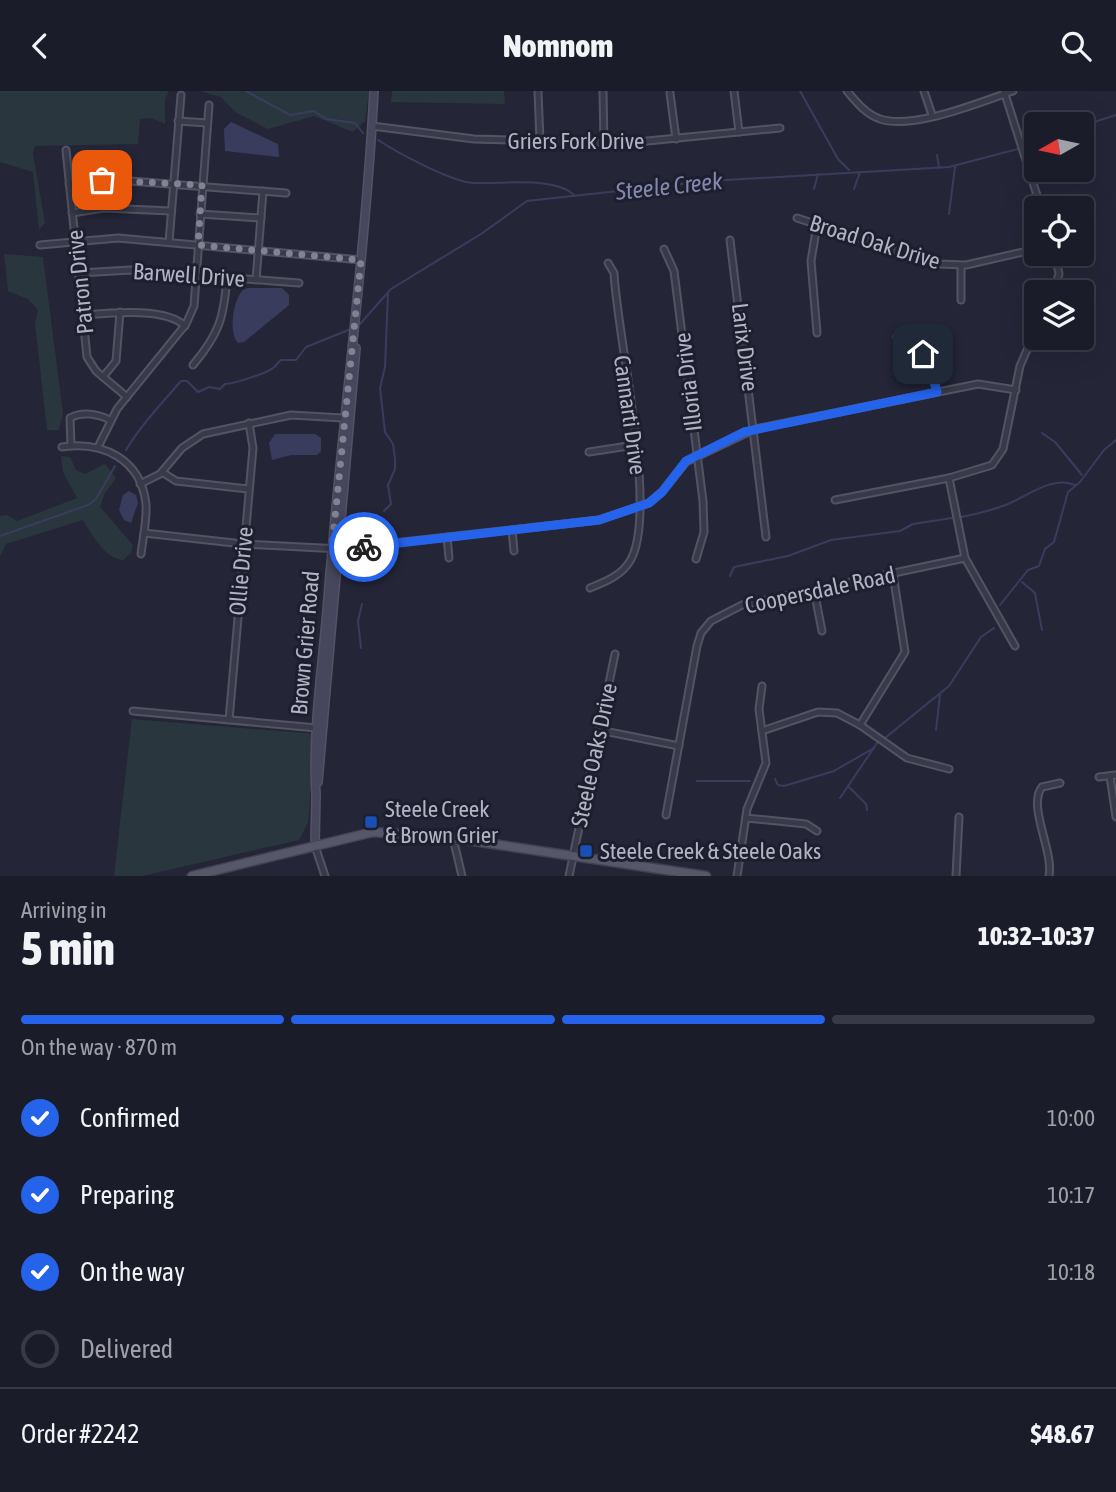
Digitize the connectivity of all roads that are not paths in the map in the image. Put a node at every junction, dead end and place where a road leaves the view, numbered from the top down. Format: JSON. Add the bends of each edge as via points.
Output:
{"nodes":[{"id":1,"x":374,"y":91,"type":"edge"},
{"id":2,"x":538,"y":91,"type":"edge"},
{"id":3,"x":734,"y":91,"type":"edge"},
{"id":4,"x":847,"y":91,"type":"edge"},
{"id":5,"x":925,"y":91,"type":"edge"},
{"id":6,"x":1013,"y":91,"type":"edge"},
{"id":7,"x":603,"y":92,"type":"edge"},
{"id":8,"x":1004,"y":92,"type":"edge"},
{"id":9,"x":670,"y":93,"type":"edge"},
{"id":10,"x":181,"y":95,"type":"dead end"},
{"id":11,"x":209,"y":104,"type":"dead end"},
{"id":12,"x":932,"y":115,"type":"junction"},
{"id":13,"x":178,"y":121,"type":"junction"},
{"id":14,"x":207,"y":123,"type":"junction"},
{"id":15,"x":372,"y":126,"type":"junction"},
{"id":16,"x":780,"y":128,"type":"dead end"},
{"id":17,"x":739,"y":132,"type":"junction"},
{"id":18,"x":676,"y":139,"type":"junction"},
{"id":19,"x":540,"y":141,"type":"junction"},
{"id":20,"x":604,"y":143,"type":"junction"},
{"id":21,"x":66,"y":150,"type":"dead end"},
{"id":22,"x":173,"y":183,"type":"junction"},
{"id":23,"x":69,"y":184,"type":"junction"},
{"id":24,"x":202,"y":185,"type":"junction"},
{"id":25,"x":263,"y":191,"type":"junction"},
{"id":26,"x":286,"y":193,"type":"dead end"},
{"id":27,"x":1037,"y":196,"type":"edge"},
{"id":28,"x":171,"y":212,"type":"junction"},
{"id":29,"x":72,"y":213,"type":"junction"},
{"id":30,"x":200,"y":213,"type":"junction"},
{"id":31,"x":261,"y":218,"type":"junction"},
{"id":32,"x":797,"y":218,"type":"dead end"},
{"id":33,"x":817,"y":225,"type":"junction"},
{"id":34,"x":730,"y":240,"type":"dead end"},
{"id":35,"x":76,"y":242,"type":"junction"},
{"id":36,"x":169,"y":243,"type":"junction"},
{"id":37,"x":40,"y":245,"type":"dead end"},
{"id":38,"x":198,"y":245,"type":"junction"},
{"id":39,"x":258,"y":249,"type":"junction"},
{"id":40,"x":664,"y":249,"type":"dead end"},
{"id":41,"x":1024,"y":252,"type":"edge"},
{"id":42,"x":361,"y":260,"type":"junction"},
{"id":43,"x":608,"y":263,"type":"dead end"},
{"id":44,"x":961,"y":266,"type":"junction"},
{"id":45,"x":79,"y":273,"type":"junction"},
{"id":46,"x":196,"y":275,"type":"junction"},
{"id":47,"x":227,"y":277,"type":"junction"},
{"id":48,"x":256,"y":280,"type":"junction"},
{"id":49,"x":299,"y":283,"type":"dead end"},
{"id":50,"x":961,"y":300,"type":"dead end"},
{"id":51,"x":120,"y":312,"type":"junction"},
{"id":52,"x":83,"y":315,"type":"junction"},
{"id":53,"x":185,"y":326,"type":"junction"},
{"id":54,"x":355,"y":326,"type":"junction"},
{"id":55,"x":817,"y":333,"type":"dead end"},
{"id":56,"x":897,"y":337,"type":"dead end"},
{"id":57,"x":1027,"y":350,"type":"edge"},
{"id":58,"x":193,"y":365,"type":"dead end"},
{"id":59,"x":103,"y":377,"type":"junction"},
{"id":60,"x":1016,"y":390,"type":"junction"},
{"id":61,"x":937,"y":392,"type":"junction"},
{"id":62,"x":127,"y":397,"type":"junction"},
{"id":63,"x":343,"y":418,"type":"junction"},
{"id":64,"x":110,"y":420,"type":"junction"},
{"id":65,"x":249,"y":423,"type":"junction"},
{"id":66,"x":755,"y":429,"type":"junction"},
{"id":67,"x":635,"y":445,"type":"junction"},
{"id":68,"x":71,"y":446,"type":"junction"},
{"id":69,"x":62,"y":447,"type":"dead end"},
{"id":70,"x":98,"y":447,"type":"junction"},
{"id":71,"x":589,"y":452,"type":"dead end"},
{"id":72,"x":697,"y":456,"type":"junction"},
{"id":73,"x":162,"y":472,"type":"junction"},
{"id":74,"x":948,"y":478,"type":"junction"},
{"id":75,"x":140,"y":484,"type":"junction"},
{"id":76,"x":248,"y":489,"type":"junction"},
{"id":77,"x":345,"y":489,"type":"junction"},
{"id":78,"x":835,"y":500,"type":"dead end"},
{"id":79,"x":642,"y":506,"type":"junction"},
{"id":80,"x":512,"y":530,"type":"junction"},
{"id":81,"x":144,"y":533,"type":"junction"},
{"id":82,"x":447,"y":537,"type":"junction"},
{"id":83,"x":766,"y":537,"type":"dead end"},
{"id":84,"x":243,"y":544,"type":"junction"},
{"id":85,"x":381,"y":545,"type":"junction"},
{"id":86,"x":336,"y":549,"type":"junction"},
{"id":87,"x":514,"y":551,"type":"dead end"},
{"id":88,"x":141,"y":554,"type":"dead end"},
{"id":89,"x":449,"y":558,"type":"dead end"},
{"id":90,"x":965,"y":558,"type":"junction"},
{"id":91,"x":696,"y":559,"type":"dead end"},
{"id":92,"x":384,"y":566,"type":"dead end"},
{"id":93,"x":893,"y":573,"type":"junction"},
{"id":94,"x":590,"y":588,"type":"dead end"},
{"id":95,"x":814,"y":590,"type":"junction"},
{"id":96,"x":822,"y":631,"type":"dead end"},
{"id":97,"x":1014,"y":646,"type":"dead end"},
{"id":98,"x":614,"y":655,"type":"dead end"},
{"id":99,"x":762,"y":686,"type":"dead end"},
{"id":100,"x":133,"y":711,"type":"dead end"},
{"id":101,"x":229,"y":720,"type":"junction"},
{"id":102,"x":860,"y":725,"type":"junction"},
{"id":103,"x":317,"y":728,"type":"junction"},
{"id":104,"x":599,"y":730,"type":"junction"},
{"id":105,"x":762,"y":731,"type":"junction"},
{"id":106,"x":679,"y":746,"type":"junction"},
{"id":107,"x":949,"y":769,"type":"dead end"},
{"id":108,"x":1113,"y":775,"type":"edge"},
{"id":109,"x":1099,"y":778,"type":"dead end"},
{"id":110,"x":1060,"y":783,"type":"dead end"},
{"id":111,"x":316,"y":796,"type":"junction"},
{"id":112,"x":666,"y":815,"type":"dead end"},
{"id":113,"x":959,"y":817,"type":"dead end"},
{"id":114,"x":1116,"y":817,"type":"edge"},
{"id":115,"x":746,"y":818,"type":"junction"},
{"id":116,"x":817,"y":831,"type":"dead end"},
{"id":117,"x":453,"y":838,"type":"junction"},
{"id":118,"x":315,"y":843,"type":"junction"},
{"id":119,"x":573,"y":856,"type":"junction"},
{"id":120,"x":192,"y":876,"type":"edge"},
{"id":121,"x":325,"y":876,"type":"edge"},
{"id":122,"x":462,"y":876,"type":"edge"},
{"id":123,"x":569,"y":876,"type":"edge"},
{"id":124,"x":706,"y":876,"type":"edge"},
{"id":125,"x":737,"y":876,"type":"edge"},
{"id":126,"x":956,"y":876,"type":"edge"},
{"id":127,"x":1049,"y":876,"type":"edge"}],
"edges":[{"from":1,"to":15,"type":"main road","name":"Brown Grier Road"},
{"from":2,"to":19,"type":"street"},
{"from":3,"to":17,"type":"street"},
{"from":4,"to":12,"type":"street","via":[[862,109],[880,119]]},
{"from":5,"to":12,"type":"street"},
{"from":6,"to":8,"type":"street"},
{"from":7,"to":20,"type":"street"},
{"from":8,"to":12,"type":"street"},
{"from":8,"to":27,"type":"street"},
{"from":9,"to":18,"type":"street"},
{"from":10,"to":13,"type":"street"},
{"from":11,"to":14,"type":"street"},
{"from":13,"to":14,"type":"street"},
{"from":13,"to":22,"type":"street"},
{"from":14,"to":24,"type":"street"},
{"from":15,"to":19,"type":"street","name":"Griers Fork Drive","via":[[474,139]]},
{"from":15,"to":42,"type":"main road","name":"Brown Grier Road"},
{"from":16,"to":17,"type":"street","name":"Griers Fork Drive"},
{"from":17,"to":18,"type":"street","name":"Griers Fork Drive"},
{"from":18,"to":20,"type":"street","name":"Griers Fork Drive"},
{"from":19,"to":20,"type":"street","name":"Griers Fork Drive"},
{"from":21,"to":23,"type":"street","name":"Patron Drive"},
{"from":22,"to":23,"type":"street","via":[[102,180]]},
{"from":22,"to":24,"type":"street"},
{"from":22,"to":28,"type":"street"},
{"from":23,"to":29,"type":"street","name":"Patron Drive"},
{"from":24,"to":25,"type":"street"},
{"from":24,"to":30,"type":"street"},
{"from":25,"to":26,"type":"street"},
{"from":25,"to":31,"type":"street"},
{"from":28,"to":29,"type":"street","via":[[115,208]]},
{"from":28,"to":36,"type":"street"},
{"from":29,"to":35,"type":"street","name":"Patron Drive"},
{"from":30,"to":31,"type":"street"},
{"from":30,"to":38,"type":"street"},
{"from":31,"to":39,"type":"street"},
{"from":32,"to":33,"type":"street","name":"Broad Oak Drive"},
{"from":33,"to":44,"type":"street","name":"Broad Oak Drive","via":[[928,262]]},
{"from":33,"to":55,"type":"street","via":[[811,261]]},
{"from":34,"to":66,"type":"street","name":"Larix Drive"},
{"from":35,"to":36,"type":"street","via":[[118,238]]},
{"from":35,"to":37,"type":"street"},
{"from":35,"to":45,"type":"street","name":"Patron Drive"},
{"from":36,"to":38,"type":"street"},
{"from":38,"to":39,"type":"street"},
{"from":38,"to":46,"type":"street"},
{"from":39,"to":42,"type":"street"},
{"from":39,"to":48,"type":"street"},
{"from":40,"to":72,"type":"street","name":"Illoria Drive","via":[[674,271]]},
{"from":41,"to":44,"type":"street","name":"Broad Oak Drive"},
{"from":42,"to":54,"type":"main road","name":"Brown Grier Road"},
{"from":43,"to":67,"type":"street","name":"Cannarti Drive","via":[[614,273]]},
{"from":44,"to":50,"type":"street"},
{"from":45,"to":46,"type":"street","name":"Barwell Drive","via":[[131,270]]},
{"from":45,"to":52,"type":"street","name":"Patron Drive"},
{"from":46,"to":47,"type":"street","name":"Barwell Drive"},
{"from":46,"to":53,"type":"street","via":[[194,306]]},
{"from":47,"to":48,"type":"street","name":"Barwell Drive"},
{"from":47,"to":58,"type":"street","via":[[219,329]]},
{"from":48,"to":49,"type":"street","name":"Barwell Drive"},
{"from":51,"to":52,"type":"street"},
{"from":51,"to":53,"type":"street","via":[[171,317]]},
{"from":51,"to":59,"type":"street","via":[[116,361]]},
{"from":52,"to":59,"type":"street","name":"Patron Drive","via":[[90,364]]},
{"from":53,"to":62,"type":"street"},
{"from":54,"to":63,"type":"main road","name":"Brown Grier Road"},
{"from":54,"to":77,"type":"main road","name":"Brown Grier Road"},
{"from":56,"to":61,"type":"street","via":[[926,357]]},
{"from":57,"to":60,"type":"street"},
{"from":59,"to":62,"type":"street","name":"Patron Drive"},
{"from":60,"to":61,"type":"street","via":[[978,384]]},
{"from":60,"to":74,"type":"street","via":[[996,461]]},
{"from":61,"to":66,"type":"street"},
{"from":62,"to":64,"type":"street"},
{"from":63,"to":65,"type":"street","via":[[291,415]]},
{"from":63,"to":77,"type":"main road"},
{"from":63,"to":86,"type":"main road","name":"Brown Grier Road"},
{"from":64,"to":68,"type":"street","via":[[97,414],[76,414],[70,418]]},
{"from":64,"to":70,"type":"street"},
{"from":65,"to":73,"type":"street","via":[[197,437]]},
{"from":65,"to":76,"type":"street","name":"Ollie Drive","via":[[253,442]]},
{"from":66,"to":72,"type":"street"},
{"from":66,"to":83,"type":"street","name":"Larix Drive"},
{"from":67,"to":71,"type":"street"},
{"from":67,"to":79,"type":"street","name":"Cannarti Drive"},
{"from":68,"to":69,"type":"street"},
{"from":68,"to":70,"type":"street"},
{"from":70,"to":75,"type":"street","via":[[131,468]]},
{"from":72,"to":79,"type":"street","via":[[680,466],[662,492]]},
{"from":72,"to":91,"type":"street","name":"Illoria Drive","via":[[704,519]]},
{"from":73,"to":75,"type":"street"},
{"from":73,"to":76,"type":"street","via":[[176,481]]},
{"from":74,"to":78,"type":"street"},
{"from":74,"to":90,"type":"street"},
{"from":75,"to":81,"type":"street","via":[[146,508]]},
{"from":76,"to":84,"type":"street","name":"Ollie Drive"},
{"from":77,"to":86,"type":"main road","name":"Brown Grier Road"},
{"from":79,"to":80,"type":"street","via":[[599,520]]},
{"from":79,"to":94,"type":"street","name":"Cannarti Drive","via":[[630,561],[615,576]]},
{"from":80,"to":82,"type":"street"},
{"from":80,"to":87,"type":"street"},
{"from":81,"to":84,"type":"street"},
{"from":81,"to":88,"type":"street"},
{"from":82,"to":85,"type":"street"},
{"from":82,"to":89,"type":"street"},
{"from":84,"to":86,"type":"street"},
{"from":84,"to":101,"type":"street","name":"Ollie Drive"},
{"from":85,"to":86,"type":"street"},
{"from":85,"to":92,"type":"street"},
{"from":86,"to":103,"type":"main road","name":"Brown Grier Road"},
{"from":86,"to":111,"type":"main road","name":"Brown Grier Road"},
{"from":90,"to":93,"type":"street","name":"Coopersdale Road"},
{"from":90,"to":97,"type":"street"},
{"from":93,"to":95,"type":"street","name":"Coopersdale Road"},
{"from":93,"to":102,"type":"street","via":[[905,652]]},
{"from":95,"to":96,"type":"street"},
{"from":95,"to":106,"type":"street","name":"Coopersdale Road","via":[[742,605],[708,623],[697,646]]},
{"from":98,"to":104,"type":"street","name":"Steele Oaks Drive"},
{"from":99,"to":105,"type":"street"},
{"from":100,"to":101,"type":"street"},
{"from":101,"to":103,"type":"street"},
{"from":102,"to":105,"type":"street","via":[[824,712]]},
{"from":102,"to":107,"type":"street","via":[[907,758]]},
{"from":103,"to":111,"type":"main road","name":"Brown Grier Road"},
{"from":104,"to":106,"type":"street"},
{"from":104,"to":119,"type":"street","name":"Steele Oaks Drive"},
{"from":105,"to":115,"type":"street","via":[[765,770]]},
{"from":106,"to":112,"type":"street","name":"Coopersdale Road"},
{"from":108,"to":109,"type":"street"},
{"from":108,"to":114,"type":"street"},
{"from":110,"to":127,"type":"street","via":[[1042,787],[1037,798]]},
{"from":111,"to":118,"type":"main road","name":"Brown Grier Road"},
{"from":113,"to":126,"type":"street"},
{"from":115,"to":116,"type":"street","via":[[806,824]]},
{"from":115,"to":125,"type":"street"},
{"from":117,"to":118,"type":"main road","via":[[373,832]]},
{"from":117,"to":119,"type":"main road"},
{"from":117,"to":122,"type":"street"},
{"from":118,"to":120,"type":"main road"},
{"from":118,"to":121,"type":"street","name":"Brown Grier Road"},
{"from":119,"to":123,"type":"street","name":"Steele Oaks Drive"},
{"from":119,"to":124,"type":"main road"}]}
